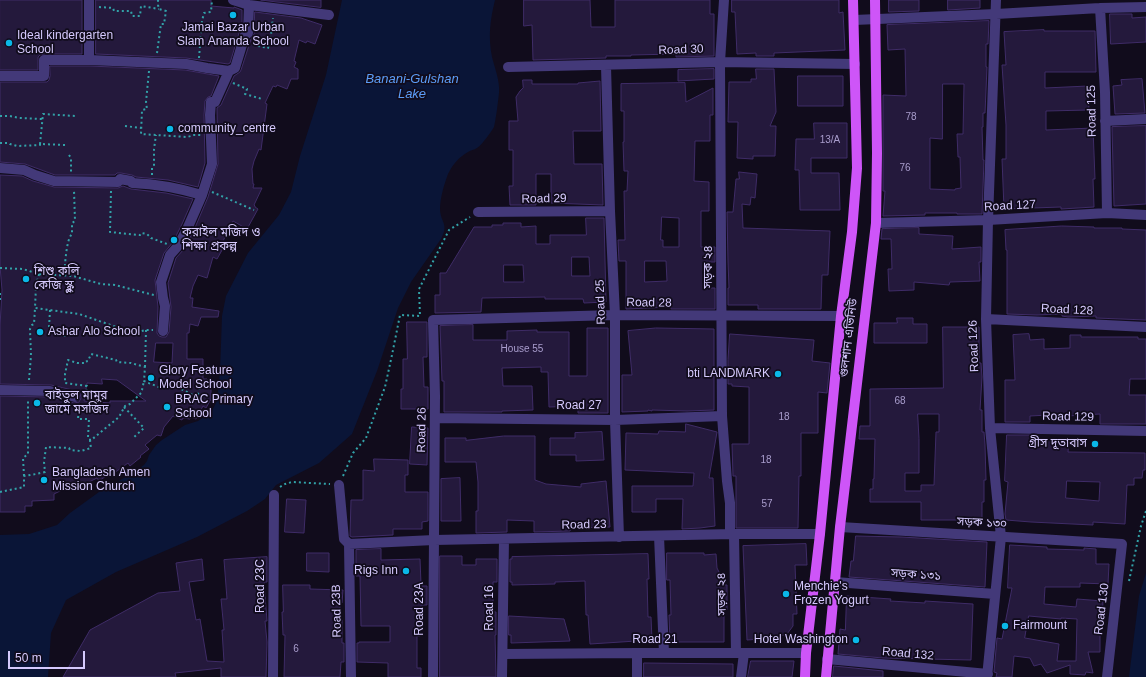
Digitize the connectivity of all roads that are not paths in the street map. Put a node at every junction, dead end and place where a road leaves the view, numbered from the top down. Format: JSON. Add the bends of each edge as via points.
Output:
{"nodes":[{"id":1,"x":233,"y":0,"type":"edge"},
{"id":2,"x":724,"y":0,"type":"edge"},
{"id":3,"x":853,"y":0,"type":"edge"},
{"id":4,"x":875,"y":0,"type":"edge"},
{"id":5,"x":996,"y":0,"type":"edge"},
{"id":6,"x":1146,"y":0,"type":"edge"},
{"id":7,"x":89,"y":3,"type":"edge"},
{"id":8,"x":249,"y":5,"type":"junction"},
{"id":9,"x":1146,"y":7,"type":"edge"},
{"id":10,"x":1100,"y":8,"type":"junction"},
{"id":11,"x":996,"y":14,"type":"junction"},
{"id":12,"x":330,"y":16,"type":"dead end"},
{"id":13,"x":876,"y":19,"type":"junction"},
{"id":14,"x":854,"y":20,"type":"junction"},
{"id":15,"x":89,"y":60,"type":"junction"},
{"id":16,"x":720,"y":62,"type":"junction"},
{"id":17,"x":855,"y":64,"type":"junction"},
{"id":18,"x":606,"y":66,"type":"junction"},
{"id":19,"x":508,"y":67,"type":"dead end"},
{"id":20,"x":227,"y":75,"type":"junction"},
{"id":21,"x":0,"y":76,"type":"edge"},
{"id":22,"x":1146,"y":119,"type":"edge"},
{"id":23,"x":1105,"y":121,"type":"junction"},
{"id":24,"x":0,"y":168,"type":"edge"},
{"id":25,"x":203,"y":192,"type":"junction"},
{"id":26,"x":610,"y":211,"type":"junction"},
{"id":27,"x":478,"y":212,"type":"road end"},
{"id":28,"x":1107,"y":213,"type":"junction"},
{"id":29,"x":1146,"y":215,"type":"edge"},
{"id":30,"x":988,"y":220,"type":"junction"},
{"id":31,"x":876,"y":223,"type":"junction"},
{"id":32,"x":615,"y":315,"type":"junction"},
{"id":33,"x":842,"y":316,"type":"junction"},
{"id":34,"x":722,"y":317,"type":"junction"},
{"id":35,"x":986,"y":319,"type":"junction"},
{"id":36,"x":433,"y":320,"type":"joint"},
{"id":37,"x":1146,"y":327,"type":"edge"},
{"id":38,"x":163,"y":331,"type":"road end"},
{"id":39,"x":0,"y":390,"type":"edge"},
{"id":40,"x":78,"y":398,"type":"road end"},
{"id":41,"x":722,"y":416,"type":"junction"},
{"id":42,"x":435,"y":418,"type":"junction"},
{"id":43,"x":615,"y":420,"type":"junction"},
{"id":44,"x":990,"y":428,"type":"junction"},
{"id":45,"x":1146,"y":432,"type":"edge"},
{"id":46,"x":339,"y":485,"type":"road end"},
{"id":47,"x":274,"y":495,"type":"road end"},
{"id":48,"x":840,"y":527,"type":"junction"},
{"id":49,"x":732,"y":534,"type":"junction"},
{"id":50,"x":820,"y":534,"type":"junction"},
{"id":51,"x":659,"y":536,"type":"junction"},
{"id":52,"x":619,"y":537,"type":"junction"},
{"id":53,"x":1001,"y":537,"type":"junction"},
{"id":54,"x":504,"y":539,"type":"junction"},
{"id":55,"x":434,"y":540,"type":"junction"},
{"id":56,"x":349,"y":544,"type":"junction"},
{"id":57,"x":1122,"y":544,"type":"joint"},
{"id":58,"x":835,"y":582,"type":"junction"},
{"id":59,"x":995,"y":594,"type":"junction"},
{"id":60,"x":637,"y":653,"type":"junction"},
{"id":61,"x":664,"y":653,"type":"junction"},
{"id":62,"x":740,"y":653,"type":"junction"},
{"id":63,"x":806,"y":653,"type":"junction"},
{"id":64,"x":503,"y":654,"type":"junction"},
{"id":65,"x":827,"y":659,"type":"junction"},
{"id":66,"x":987,"y":676,"type":"edge"},
{"id":67,"x":273,"y":677,"type":"edge"},
{"id":68,"x":351,"y":677,"type":"edge"},
{"id":69,"x":433,"y":677,"type":"edge"},
{"id":70,"x":502,"y":677,"type":"edge"},
{"id":71,"x":637,"y":677,"type":"edge"},
{"id":72,"x":741,"y":677,"type":"edge"},
{"id":73,"x":805,"y":677,"type":"edge"},
{"id":74,"x":826,"y":677,"type":"edge"},
{"id":75,"x":1107,"y":677,"type":"edge"}],
"edges":[{"from":1,"to":8,"type":"street"},
{"from":2,"to":16,"type":"street","name":"সড়ক ২৪"},
{"from":3,"to":14,"type":"main road","name":"গুলশান এভিনিউ"},
{"from":4,"to":13,"type":"main road","name":"গুলশান এভিনিউ"},
{"from":5,"to":11,"type":"street","name":"Road 126"},
{"from":6,"to":9,"type":"street"},
{"from":7,"to":15,"type":"street"},
{"from":8,"to":12,"type":"street"},
{"from":8,"to":20,"type":"street","via":[[248,33],[235,68]]},
{"from":9,"to":10,"type":"street"},
{"from":10,"to":11,"type":"street"},
{"from":10,"to":23,"type":"street","name":"Road 125"},
{"from":11,"to":13,"type":"street"},
{"from":11,"to":30,"type":"street","name":"Road 126"},
{"from":13,"to":14,"type":"street"},
{"from":13,"to":31,"type":"main road","name":"গুলশান এভিনিউ"},
{"from":14,"to":17,"type":"main road","name":"গুলশান এভিনিউ"},
{"from":15,"to":20,"type":"street","via":[[186,64]]},
{"from":15,"to":21,"type":"street","via":[[44,60],[44,76]]},
{"from":16,"to":17,"type":"street","name":"Road 30"},
{"from":16,"to":18,"type":"street","name":"Road 30"},
{"from":16,"to":34,"type":"street","name":"সড়ক ২৪"},
{"from":17,"to":33,"type":"main road","name":"গুলশান এভিনিউ","via":[[857,168]]},
{"from":18,"to":19,"type":"street","name":"Road 30"},
{"from":18,"to":26,"type":"street","name":"Road 25"},
{"from":20,"to":25,"type":"street","via":[[215,102],[211,102],[212,164]]},
{"from":22,"to":23,"type":"street"},
{"from":23,"to":28,"type":"street","name":"Road 125"},
{"from":24,"to":25,"type":"street","via":[[24,170],[54,181],[118,182],[120,179],[132,183]]},
{"from":25,"to":38,"type":"street","via":[[188,227],[170,255],[161,282],[165,306]]},
{"from":26,"to":27,"type":"street","name":"Road 29"},
{"from":26,"to":32,"type":"street","name":"Road 25"},
{"from":28,"to":29,"type":"street","name":"Road 127"},
{"from":28,"to":30,"type":"street","name":"Road 127"},
{"from":30,"to":31,"type":"street","name":"Road 127"},
{"from":30,"to":35,"type":"street","name":"Road 126"},
{"from":31,"to":48,"type":"main road","name":"গুলশান এভিনিউ"},
{"from":32,"to":34,"type":"street","name":"Road 28"},
{"from":32,"to":36,"type":"street","name":"Road 28"},
{"from":32,"to":43,"type":"street","name":"Road 25"},
{"from":33,"to":34,"type":"street","name":"Road 28"},
{"from":33,"to":50,"type":"main road","name":"গুলশান এভিনিউ"},
{"from":34,"to":41,"type":"street","name":"সড়ক ২৪"},
{"from":35,"to":37,"type":"street","name":"Road 128"},
{"from":35,"to":44,"type":"street","name":"Road 126"},
{"from":36,"to":42,"type":"street","name":"Road 26"},
{"from":39,"to":40,"type":"street","via":[[50,391]]},
{"from":41,"to":43,"type":"street","name":"Road 27"},
{"from":41,"to":49,"type":"street","name":"সড়ক ২৪"},
{"from":42,"to":43,"type":"street","name":"Road 27"},
{"from":42,"to":55,"type":"street","name":"Road 26"},
{"from":43,"to":52,"type":"street","name":"Road 25"},
{"from":44,"to":45,"type":"street","name":"Road 129"},
{"from":44,"to":53,"type":"street","name":"Road 126"},
{"from":46,"to":56,"type":"street","name":"Road 23B","via":[[344,539]]},
{"from":47,"to":67,"type":"street","name":"Road 23C"},
{"from":48,"to":53,"type":"street","name":"সড়ক ১৩০"},
{"from":48,"to":58,"type":"main road","name":"গুলশান এভিনিউ"},
{"from":49,"to":50,"type":"street","name":"Road 23"},
{"from":49,"to":51,"type":"street","name":"Road 23"},
{"from":49,"to":62,"type":"street","name":"সড়ক ২৪"},
{"from":50,"to":63,"type":"main road","name":"গুলশান এভিনিউ"},
{"from":51,"to":52,"type":"street","name":"Road 23"},
{"from":51,"to":61,"type":"street"},
{"from":52,"to":54,"type":"street","name":"Road 23"},
{"from":53,"to":57,"type":"street","name":"সড়ক ১৩০"},
{"from":53,"to":59,"type":"street","name":"Road 126"},
{"from":54,"to":55,"type":"street","name":"Road 23"},
{"from":54,"to":64,"type":"street","name":"Road 16"},
{"from":55,"to":56,"type":"street","name":"Road 23"},
{"from":55,"to":69,"type":"street","name":"Road 23A"},
{"from":56,"to":68,"type":"street","name":"Road 23B"},
{"from":57,"to":75,"type":"street","name":"Road 130"},
{"from":58,"to":59,"type":"street","name":"সড়ক ১৩১"},
{"from":58,"to":65,"type":"main road","name":"গুলশান এভিনিউ"},
{"from":59,"to":66,"type":"street","name":"Road 126"},
{"from":60,"to":61,"type":"street","name":"Road 21"},
{"from":60,"to":64,"type":"street","name":"Road 21"},
{"from":60,"to":71,"type":"street"},
{"from":61,"to":62,"type":"street","name":"Road 21"},
{"from":62,"to":63,"type":"street","name":"Road 21"},
{"from":62,"to":72,"type":"street","name":"সড়ক ২৪"},
{"from":63,"to":73,"type":"main road","name":"গুলশান এভিনিউ"},
{"from":64,"to":70,"type":"street","name":"Road 16"},
{"from":65,"to":66,"type":"street","name":"Road 132"},
{"from":65,"to":74,"type":"main road","name":"গুলশান এভিনিউ"}]}
